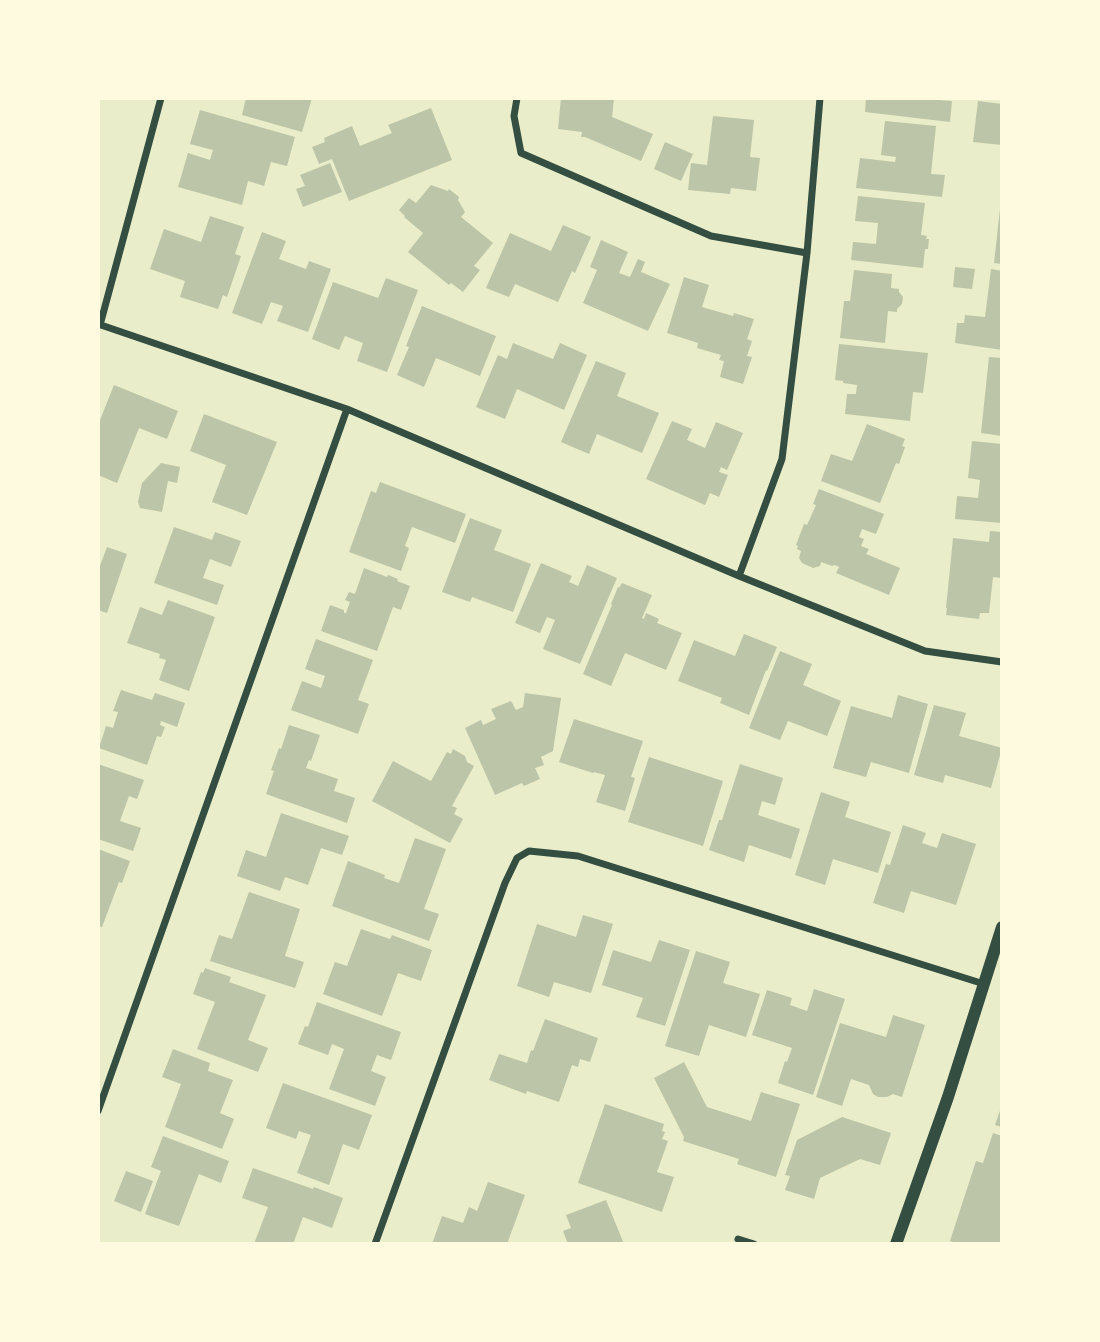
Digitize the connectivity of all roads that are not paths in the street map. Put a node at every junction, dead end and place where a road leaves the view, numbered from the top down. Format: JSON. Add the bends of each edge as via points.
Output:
{"nodes":[{"id":1,"x":161,"y":98,"type":"edge"},
{"id":2,"x":517,"y":98,"type":"edge"},
{"id":3,"x":820,"y":98,"type":"edge"},
{"id":4,"x":807,"y":253,"type":"junction"},
{"id":5,"x":99,"y":324,"type":"edge"},
{"id":6,"x":347,"y":409,"type":"junction"},
{"id":7,"x":739,"y":576,"type":"junction"},
{"id":8,"x":1002,"y":662,"type":"edge"},
{"id":9,"x":1002,"y":927,"type":"edge"},
{"id":10,"x":984,"y":984,"type":"junction"},
{"id":11,"x":98,"y":1111,"type":"edge"},
{"id":12,"x":738,"y":1239,"type":"dead end"},
{"id":13,"x":374,"y":1244,"type":"edge"},
{"id":14,"x":754,"y":1244,"type":"edge"},
{"id":15,"x":896,"y":1244,"type":"edge"}],
"edges":[{"from":1,"to":5,"type":"street"},
{"from":2,"to":4,"type":"street","via":[[514,116],[521,153],[711,236]]},
{"from":3,"to":4,"type":"street"},
{"from":4,"to":7,"type":"street","via":[[782,459]]},
{"from":5,"to":6,"type":"street"},
{"from":6,"to":7,"type":"street"},
{"from":6,"to":11,"type":"street"},
{"from":7,"to":8,"type":"street","via":[[925,651]]},
{"from":9,"to":10,"type":"street"},
{"from":10,"to":13,"type":"street","via":[[578,856],[529,850],[517,858],[505,883]]},
{"from":10,"to":15,"type":"street"},
{"from":12,"to":14,"type":"street"}]}
